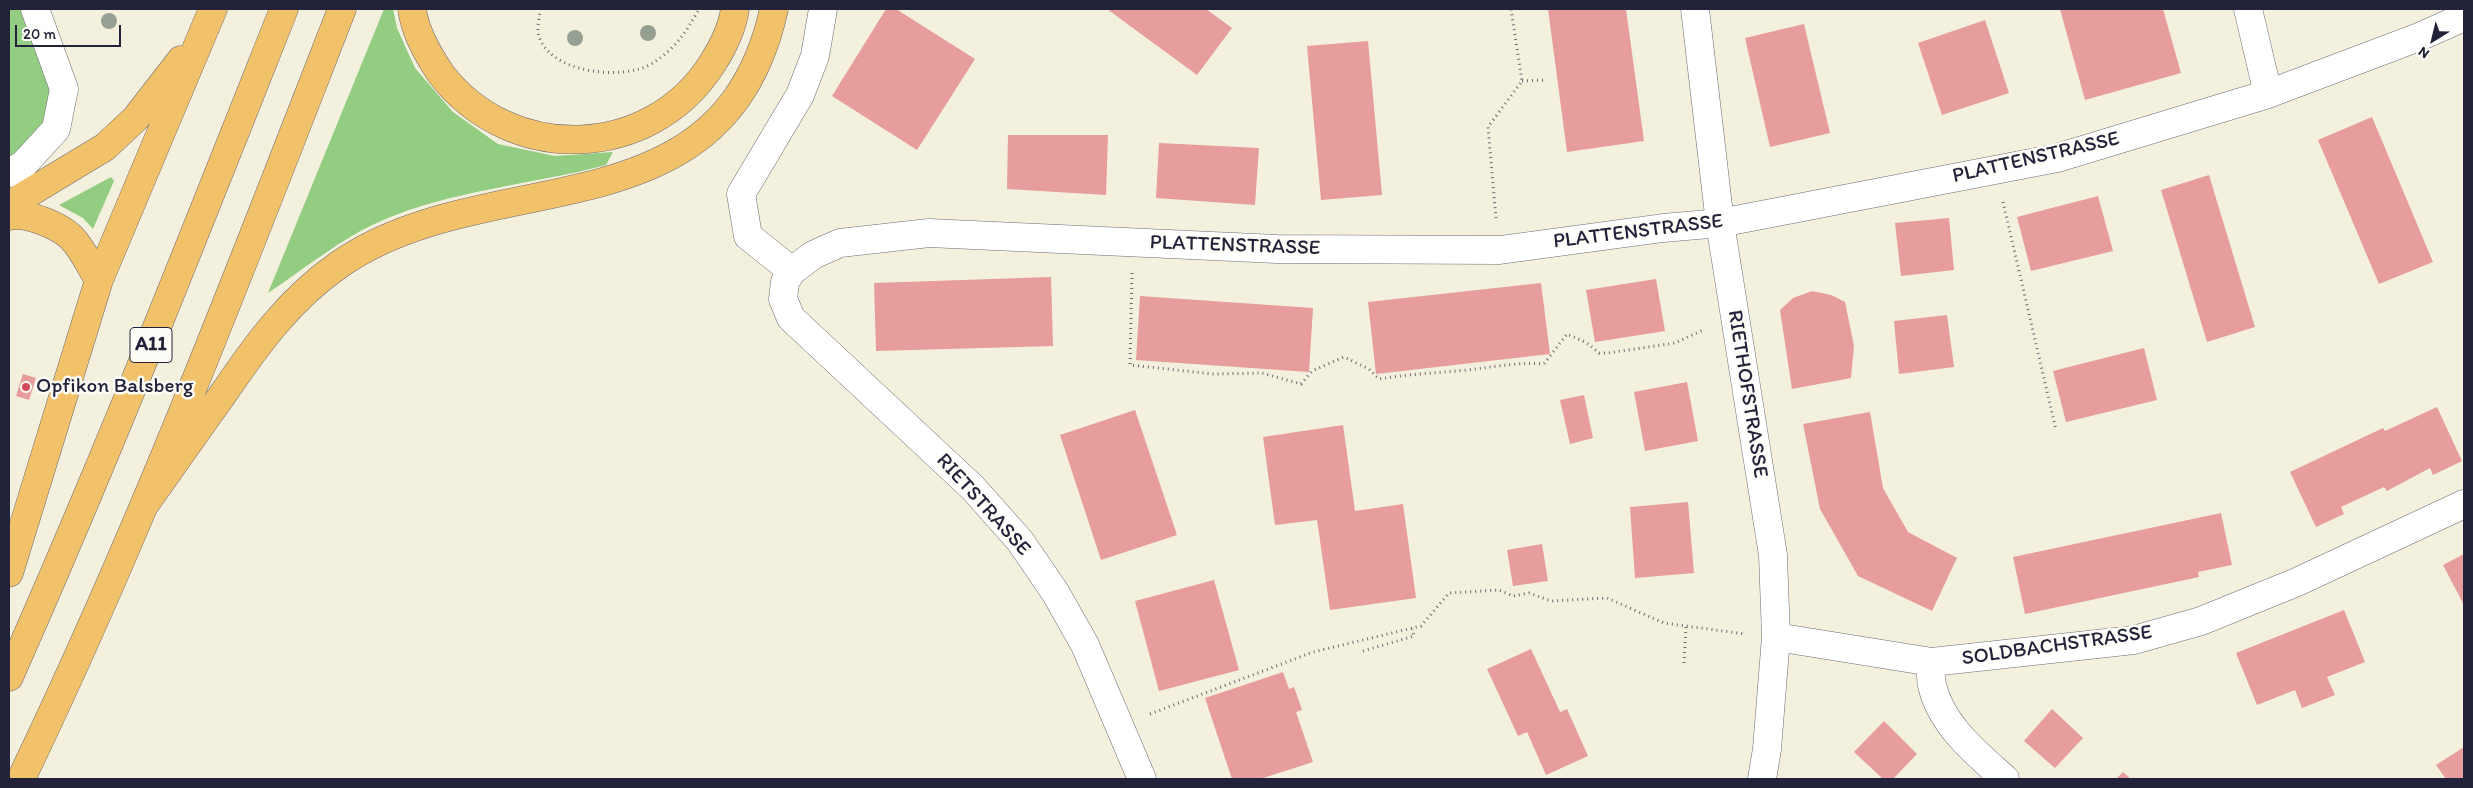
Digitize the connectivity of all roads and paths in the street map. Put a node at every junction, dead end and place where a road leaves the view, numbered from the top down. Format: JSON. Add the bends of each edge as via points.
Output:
{"nodes":[{"id":1,"x":36,"y":9,"type":"edge"},
{"id":2,"x":284,"y":9,"type":"edge"},
{"id":3,"x":342,"y":9,"type":"edge"},
{"id":4,"x":412,"y":9,"type":"edge"},
{"id":5,"x":540,"y":9,"type":"edge"},
{"id":6,"x":699,"y":9,"type":"edge"},
{"id":7,"x":736,"y":9,"type":"edge"},
{"id":8,"x":774,"y":9,"type":"edge"},
{"id":9,"x":823,"y":9,"type":"edge"},
{"id":10,"x":1511,"y":9,"type":"edge"},
{"id":11,"x":1695,"y":9,"type":"edge"},
{"id":12,"x":2248,"y":9,"type":"edge"},
{"id":13,"x":2464,"y":17,"type":"edge"},
{"id":14,"x":210,"y":18,"type":"edge"},
{"id":15,"x":1545,"y":80,"type":"dead end"},
{"id":16,"x":1522,"y":81,"type":"junction"},
{"id":17,"x":2268,"y":94,"type":"junction"},
{"id":18,"x":1996,"y":169,"type":"junction"},
{"id":19,"x":9,"y":173,"type":"edge"},
{"id":20,"x":9,"y":205,"type":"edge"},
{"id":21,"x":9,"y":216,"type":"edge"},
{"id":22,"x":1720,"y":223,"type":"junction"},
{"id":23,"x":1132,"y":242,"type":"junction"},
{"id":24,"x":1500,"y":250,"type":"junction"},
{"id":25,"x":792,"y":271,"type":"junction"},
{"id":26,"x":98,"y":280,"type":"junction"},
{"id":27,"x":1712,"y":325,"type":"dead end"},
{"id":28,"x":2056,"y":430,"type":"dead end"},
{"id":29,"x":145,"y":504,"type":"junction"},
{"id":30,"x":2464,"y":504,"type":"edge"},
{"id":31,"x":9,"y":573,"type":"edge"},
{"id":32,"x":1686,"y":626,"type":"junction"},
{"id":33,"x":1412,"y":629,"type":"junction"},
{"id":34,"x":1763,"y":636,"type":"junction"},
{"id":35,"x":1363,"y":651,"type":"dead end"},
{"id":36,"x":1932,"y":662,"type":"junction"},
{"id":37,"x":1684,"y":663,"type":"dead end"},
{"id":38,"x":9,"y":677,"type":"edge"},
{"id":39,"x":1119,"y":725,"type":"junction"},
{"id":40,"x":21,"y":779,"type":"edge"},
{"id":41,"x":1142,"y":779,"type":"edge"},
{"id":42,"x":1762,"y":779,"type":"edge"},
{"id":43,"x":2004,"y":779,"type":"edge"}],
"edges":[{"from":1,"to":19,"type":"street","via":[[64,89],[56,129],[24,165]]},
{"from":2,"to":38,"type":"highway","number":"A11","via":[[162,318]]},
{"from":3,"to":29,"type":"highway","number":"A11"},
{"from":4,"to":7,"type":"highway","via":[[434,64],[468,102],[510,128],[531,135],[572,140],[629,131],[676,105],[693,91],[718,55]]},
{"from":5,"to":6,"type":"path","via":[[538,32],[549,52],[574,67],[598,73],[626,71],[651,64],[681,40]]},
{"from":8,"to":29,"type":"highway","via":[[768,38],[736,99],[696,140],[670,156],[640,171],[601,184],[465,213],[410,230],[360,252],[322,278],[293,303],[259,343]]},
{"from":9,"to":25,"type":"street","via":[[815,56],[800,95],[741,194],[748,236]]},
{"from":10,"to":16,"type":"path"},
{"from":11,"to":22,"type":"street","name":"RIETHOFSTRASSE"},
{"from":12,"to":17,"type":"street"},
{"from":13,"to":17,"type":"street","name":"PLATTENSTRASSE"},
{"from":14,"to":20,"type":"highway","via":[[136,118],[105,147]]},
{"from":14,"to":26,"type":"highway"},
{"from":15,"to":16,"type":"path"},
{"from":16,"to":24,"type":"path","via":[[1488,127]]},
{"from":17,"to":18,"type":"street","name":"PLATTENSTRASSE","via":[[2057,158]]},
{"from":18,"to":22,"type":"street","name":"PLATTENSTRASSE"},
{"from":18,"to":28,"type":"path"},
{"from":21,"to":26,"type":"highway","via":[[18,214],[45,221],[75,241]]},
{"from":22,"to":24,"type":"street","name":"PLATTENSTRASSE"},
{"from":22,"to":34,"type":"street","name":"RIETHOFSTRASSE","via":[[1772,555]]},
{"from":23,"to":24,"type":"street","name":"PLATTENSTRASSE","via":[[1277,249]]},
{"from":23,"to":25,"type":"street","name":"PLATTENSTRASSE","via":[[929,233],[840,243],[813,255]]},
{"from":23,"to":27,"type":"path","via":[[1130,365],[1213,374],[1262,373],[1301,384],[1312,371],[1344,357],[1369,369],[1379,379],[1520,362],[1544,364],[1567,334],[1587,342],[1599,353],[1608,353],[1675,343]]},
{"from":25,"to":39,"type":"street","name":"RIETSTRASSE","via":[[785,282],[783,299],[791,318],[974,488],[1020,542],[1056,592],[1085,645]]},
{"from":26,"to":31,"type":"highway"},
{"from":29,"to":40,"type":"highway","number":"A11"},
{"from":30,"to":36,"type":"street","name":"SOLDBACHSTRASSE","via":[[2297,582],[2202,621],[2134,640]]},
{"from":32,"to":33,"type":"path","via":[[1664,623],[1607,598],[1551,601],[1529,593],[1513,596],[1499,590],[1449,593],[1421,626]]},
{"from":32,"to":34,"type":"path"},
{"from":32,"to":37,"type":"path"},
{"from":33,"to":35,"type":"path","via":[[1414,636]]},
{"from":33,"to":39,"type":"path","via":[[1313,652]]},
{"from":34,"to":36,"type":"street","name":"SOLDBACHSTRASSE"},
{"from":34,"to":42,"type":"street","name":"RIETHOFSTRASSE","via":[[1767,749]]},
{"from":36,"to":43,"type":"street","via":[[1931,684],[1943,715],[1969,747]]},
{"from":39,"to":41,"type":"street","name":"RIETSTRASSE"}]}
